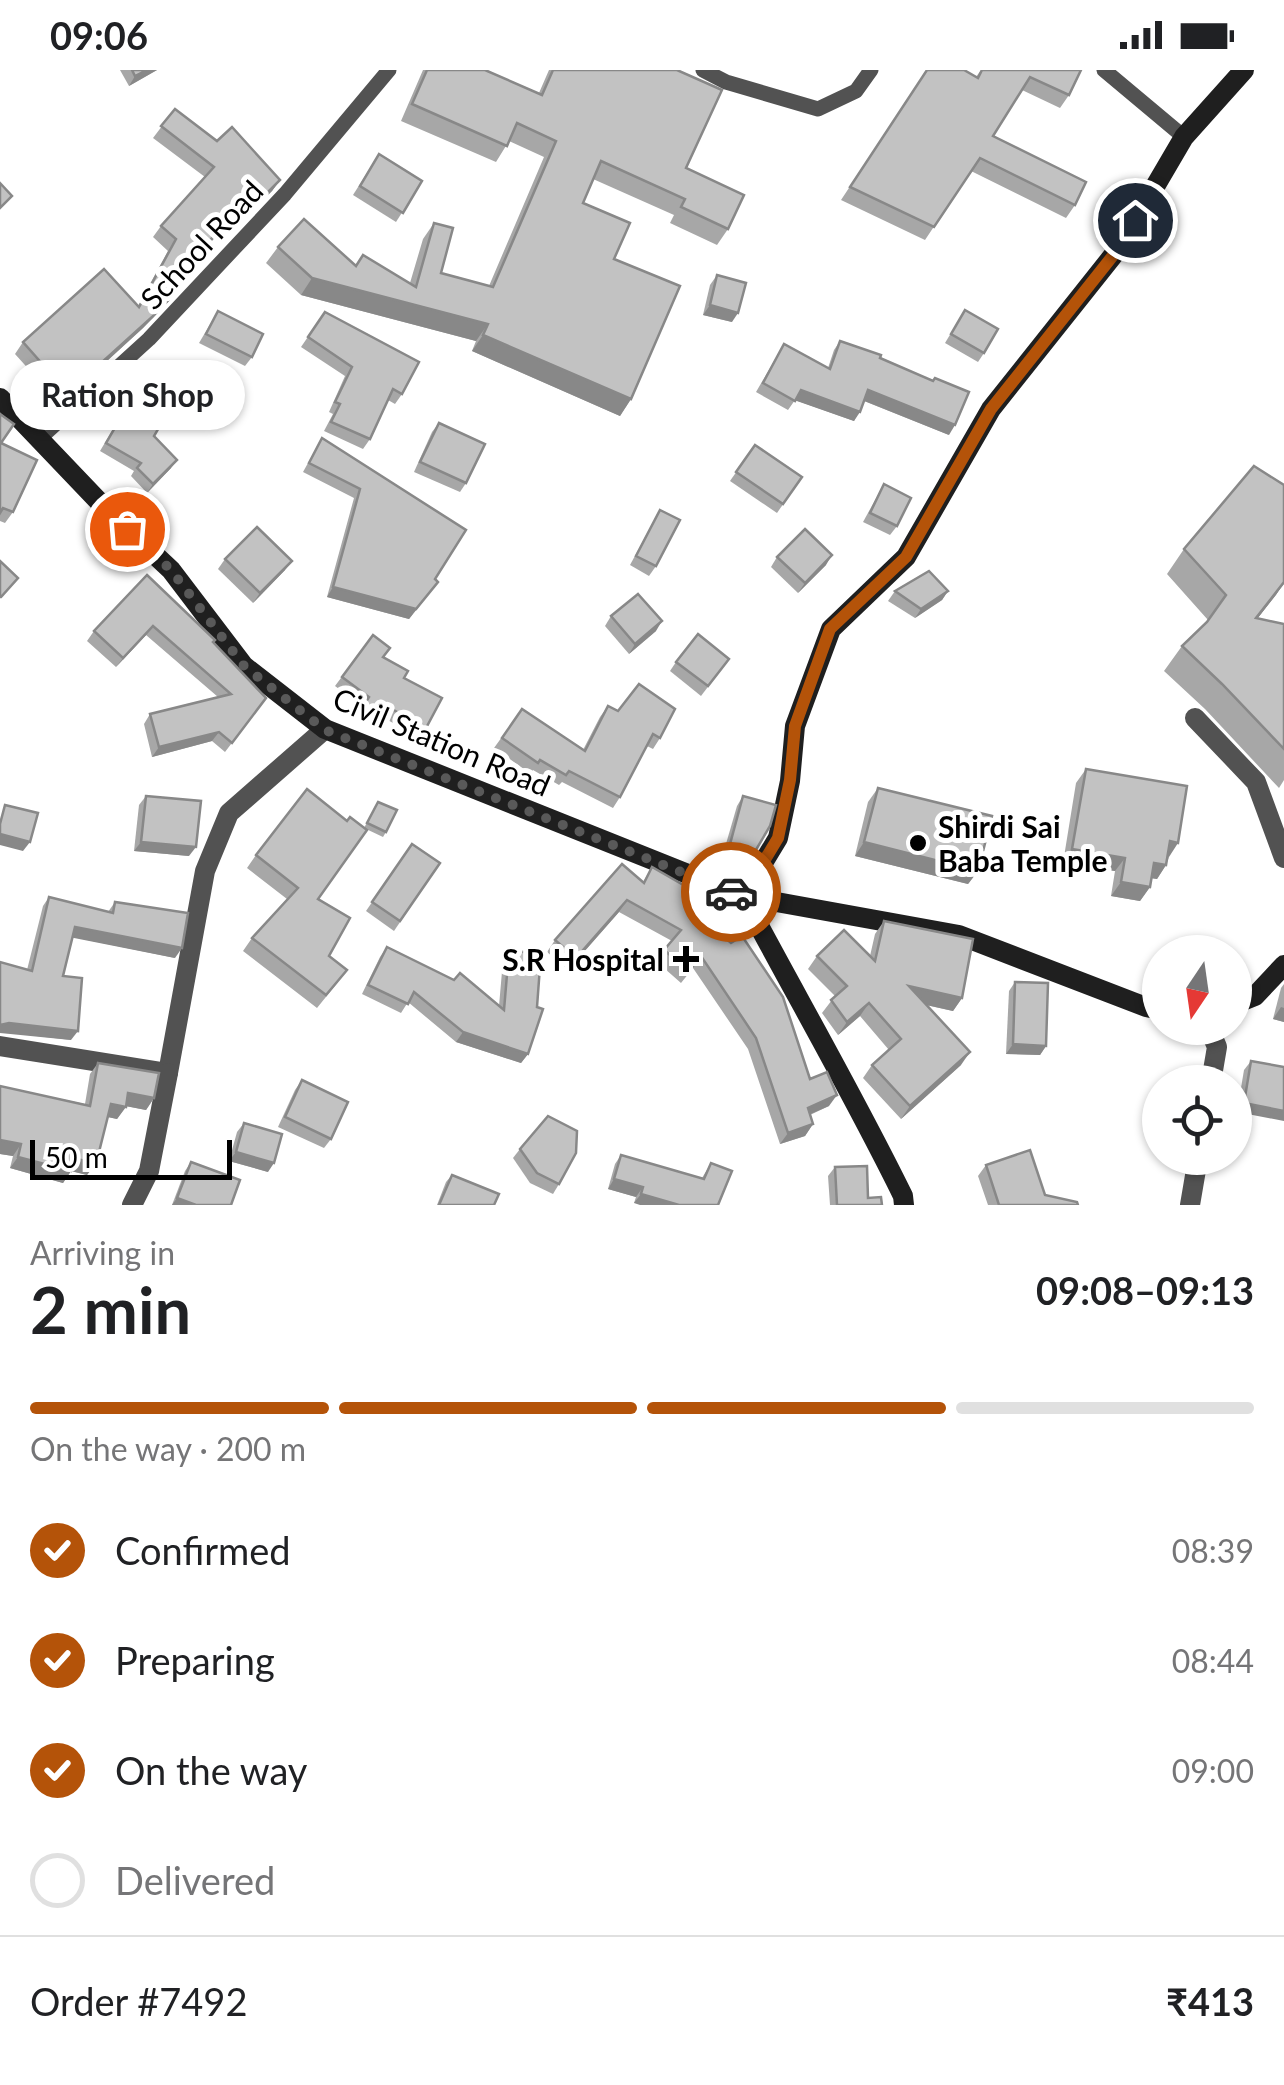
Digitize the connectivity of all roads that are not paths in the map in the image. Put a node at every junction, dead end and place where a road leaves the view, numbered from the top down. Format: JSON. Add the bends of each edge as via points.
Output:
{"nodes":[{"id":1,"x":389,"y":70,"type":"edge"},
{"id":2,"x":703,"y":70,"type":"edge"},
{"id":3,"x":872,"y":70,"type":"edge"},
{"id":4,"x":1104,"y":70,"type":"edge"},
{"id":5,"x":1244,"y":70,"type":"edge"},
{"id":6,"x":1184,"y":136,"type":"junction"},
{"id":7,"x":0,"y":398,"type":"edge"},
{"id":8,"x":38,"y":440,"type":"junction"},
{"id":9,"x":1195,"y":718,"type":"dead end"},
{"id":10,"x":325,"y":730,"type":"junction"},
{"id":11,"x":1284,"y":858,"type":"edge"},
{"id":12,"x":743,"y":896,"type":"junction"},
{"id":13,"x":1284,"y":964,"type":"edge"},
{"id":14,"x":1252,"y":997,"type":"edge"},
{"id":15,"x":1142,"y":1005,"type":"edge"},
{"id":16,"x":0,"y":1046,"type":"edge"},
{"id":17,"x":168,"y":1073,"type":"junction"},
{"id":18,"x":1195,"y":1175,"type":"edge"},
{"id":19,"x":132,"y":1205,"type":"edge"},
{"id":20,"x":904,"y":1205,"type":"edge"},
{"id":21,"x":1190,"y":1205,"type":"edge"}],
"edges":[{"from":1,"to":8,"type":"lane","name":"School Road","via":[[150,339]]},
{"from":2,"to":3,"type":"lane","via":[[818,109],[856,91]]},
{"from":4,"to":6,"type":"lane"},
{"from":5,"to":6,"type":"main road"},
{"from":6,"to":12,"type":"main road","via":[[1119,248],[991,409],[906,557],[830,629],[795,726],[778,838]]},
{"from":7,"to":8,"type":"main road","name":"Civil Station Road"},
{"from":8,"to":10,"type":"main road","name":"Civil Station Road","via":[[171,570],[244,666]]},
{"from":9,"to":11,"type":"street","via":[[1256,782]]},
{"from":10,"to":12,"type":"main road","name":"Civil Station Road"},
{"from":10,"to":17,"type":"street","via":[[229,813],[205,870]]},
{"from":12,"to":15,"type":"main road","name":"Civil Station Road","via":[[958,936]]},
{"from":12,"to":20,"type":"main road","via":[[856,1100]]},
{"from":13,"to":14,"type":"main road"},
{"from":16,"to":17,"type":"street"},
{"from":17,"to":19,"type":"street","via":[[149,1171]]},
{"from":18,"to":21,"type":"street"}]}
